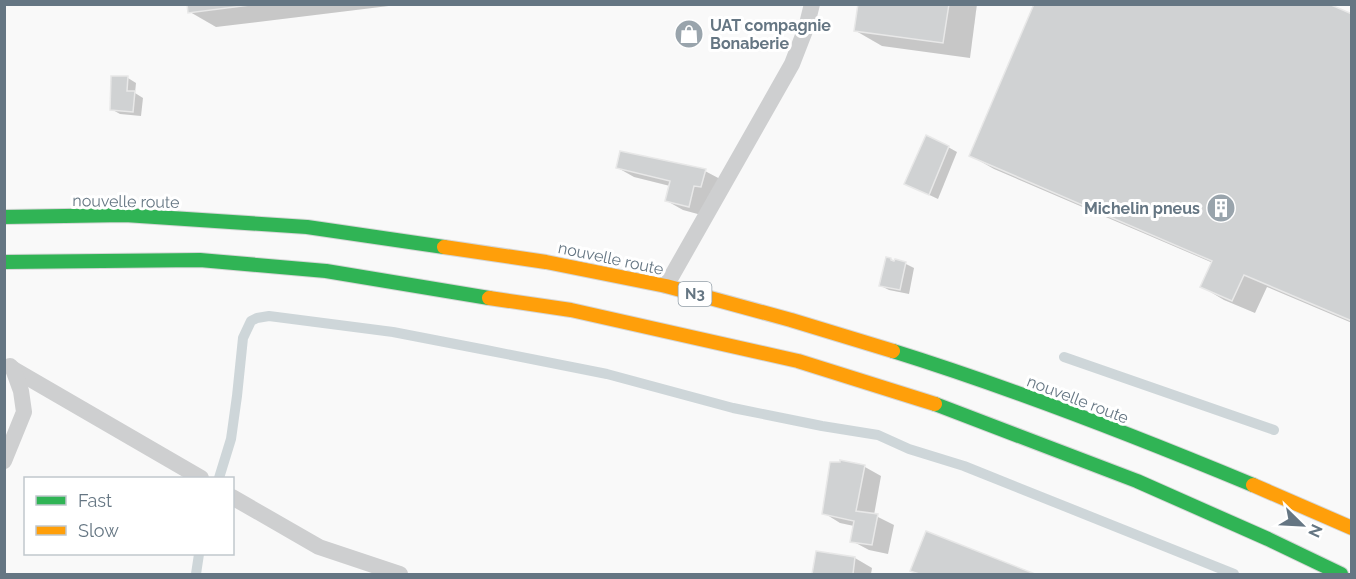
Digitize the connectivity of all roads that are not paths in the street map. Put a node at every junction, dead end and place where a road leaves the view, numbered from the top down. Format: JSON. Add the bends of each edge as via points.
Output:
{"nodes":[{"id":1,"x":812,"y":4,"type":"edge"},
{"id":2,"x":4,"y":217,"type":"edge"},
{"id":3,"x":4,"y":262,"type":"edge"},
{"id":4,"x":666,"y":286,"type":"junction"},
{"id":5,"x":9,"y":365,"type":"edge"},
{"id":6,"x":4,"y":461,"type":"edge"},
{"id":7,"x":199,"y":477,"type":"edge"},
{"id":8,"x":234,"y":497,"type":"edge"},
{"id":9,"x":1352,"y":528,"type":"edge"},
{"id":10,"x":400,"y":574,"type":"edge"},
{"id":11,"x":1341,"y":574,"type":"edge"}],
"edges":[{"from":1,"to":4,"type":"lane","via":[[792,64]]},
{"from":2,"to":4,"type":"highway","name":"nouvelle route","number":"N3","via":[[125,215],[307,227],[546,262]]},
{"from":3,"to":11,"type":"highway","via":[[200,260],[326,271],[571,310],[798,362],[949,408],[1137,482]]},
{"from":4,"to":9,"type":"highway","name":"nouvelle route","number":"N3","via":[[963,373],[1251,484]]},
{"from":5,"to":6,"type":"lane","via":[[21,391],[24,412]]},
{"from":5,"to":7,"type":"lane"},
{"from":8,"to":10,"type":"lane","via":[[319,547]]}]}
